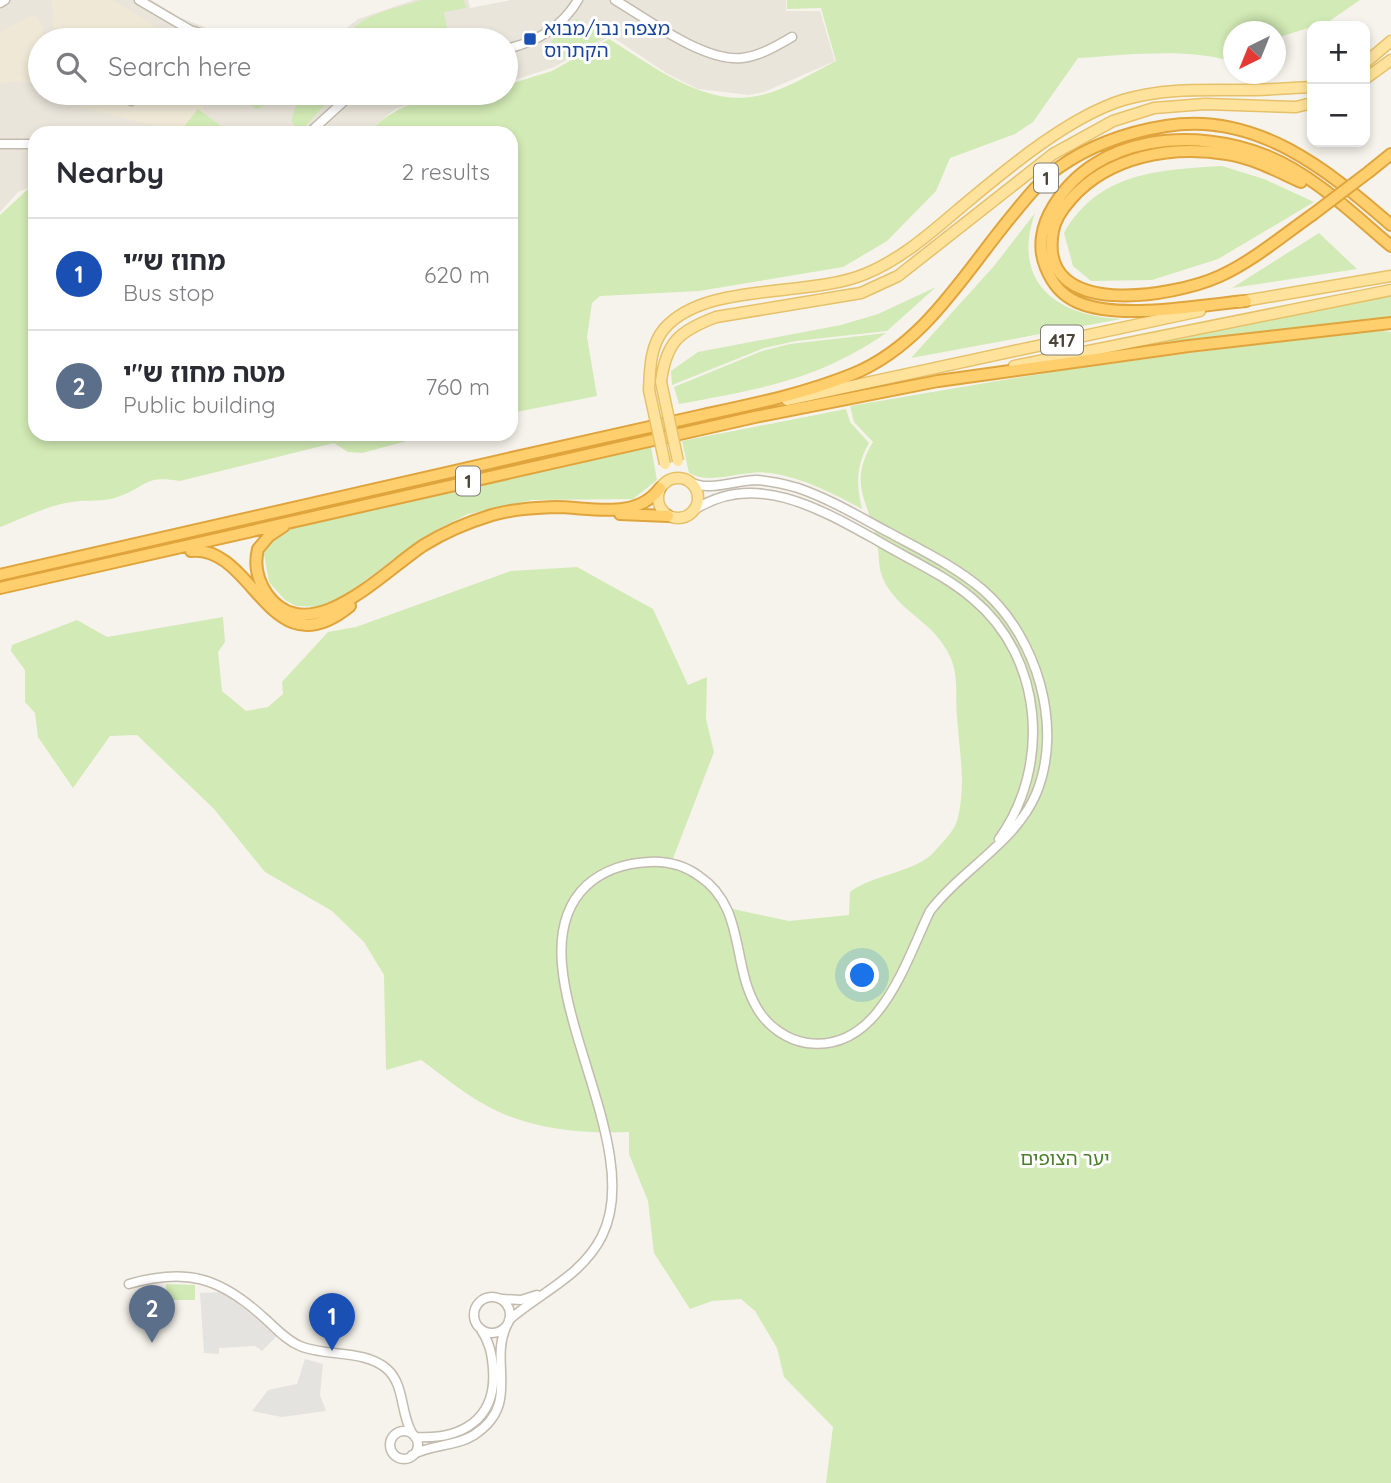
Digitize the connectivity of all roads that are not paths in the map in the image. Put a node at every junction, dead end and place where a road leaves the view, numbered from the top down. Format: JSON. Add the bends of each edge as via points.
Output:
{"nodes":[{"id":1,"x":5,"y":0,"type":"edge"},
{"id":2,"x":139,"y":0,"type":"edge"},
{"id":3,"x":578,"y":0,"type":"edge"},
{"id":4,"x":615,"y":0,"type":"edge"},
{"id":5,"x":0,"y":3,"type":"edge"},
{"id":6,"x":189,"y":28,"type":"edge"},
{"id":7,"x":792,"y":37,"type":"dead end"},
{"id":8,"x":1391,"y":41,"type":"edge"},
{"id":9,"x":518,"y":46,"type":"edge"},
{"id":10,"x":1370,"y":59,"type":"edge"},
{"id":11,"x":1391,"y":60,"type":"edge"},
{"id":12,"x":1370,"y":75,"type":"edge"},
{"id":13,"x":1307,"y":87,"type":"edge"},
{"id":14,"x":1307,"y":104,"type":"edge"},
{"id":15,"x":340,"y":105,"type":"edge"},
{"id":16,"x":317,"y":126,"type":"edge"},
{"id":17,"x":0,"y":144,"type":"edge"},
{"id":18,"x":28,"y":144,"type":"edge"},
{"id":19,"x":1391,"y":154,"type":"edge"},
{"id":20,"x":1329,"y":195,"type":"junction"},
{"id":21,"x":1391,"y":225,"type":"edge"},
{"id":22,"x":1391,"y":246,"type":"edge"},
{"id":23,"x":1391,"y":276,"type":"edge"},
{"id":24,"x":1388,"y":290,"type":"edge"},
{"id":25,"x":1246,"y":301,"type":"junction"},
{"id":26,"x":1391,"y":323,"type":"edge"},
{"id":27,"x":938,"y":382,"type":"junction"},
{"id":28,"x":748,"y":408,"type":"junction"},
{"id":29,"x":687,"y":480,"type":"junction"},
{"id":30,"x":663,"y":485,"type":"junction"},
{"id":31,"x":583,"y":508,"type":"junction"},
{"id":32,"x":342,"y":509,"type":"junction"},
{"id":33,"x":695,"y":509,"type":"junction"},
{"id":34,"x":668,"y":516,"type":"junction"},
{"id":35,"x":157,"y":554,"type":"junction"},
{"id":36,"x":389,"y":571,"type":"junction"},
{"id":37,"x":0,"y":576,"type":"edge"},
{"id":38,"x":0,"y":588,"type":"edge"},
{"id":39,"x":983,"y":857,"type":"junction"},
{"id":40,"x":129,"y":1284,"type":"dead end"},
{"id":41,"x":553,"y":1288,"type":"junction"},
{"id":42,"x":498,"y":1298,"type":"junction"},
{"id":43,"x":508,"y":1323,"type":"junction"},
{"id":44,"x":480,"y":1328,"type":"junction"},
{"id":45,"x":402,"y":1405,"type":"junction"},
{"id":46,"x":413,"y":1435,"type":"junction"},
{"id":47,"x":392,"y":1437,"type":"junction"},
{"id":48,"x":412,"y":1455,"type":"junction"}],
"edges":[{"from":1,"to":5,"type":"street"},
{"from":2,"to":6,"type":"street"},
{"from":3,"to":9,"type":"street","via":[[553,29]]},
{"from":4,"to":7,"type":"street","via":[[693,45],[728,57],[750,56]]},
{"from":8,"to":10,"type":"main road"},
{"from":11,"to":12,"type":"main road"},
{"from":13,"to":30,"type":"main road","bridge":true,"via":[[1163,90],[1120,101],[1039,148],[928,235],[867,274],[843,282],[722,300],[697,306],[677,318],[663,331],[652,356],[649,390],[665,464]]},
{"from":14,"to":29,"type":"main road","bridge":true,"via":[[1154,108],[1113,121],[1053,154],[898,276],[861,293],[716,317],[694,325],[666,352],[661,382],[678,461]]},
{"from":15,"to":16,"type":"street"},
{"from":17,"to":18,"type":"street"},
{"from":19,"to":20,"type":"highway","bridge":true,"via":[[1244,264],[1186,288],[1135,295],[1095,294],[1074,286],[1060,271],[1052,243],[1058,217],[1092,178],[1107,168],[1156,154],[1240,156]]},
{"from":20,"to":22,"type":"highway"},
{"from":20,"to":25,"type":"highway","via":[[1264,155],[1213,141],[1174,140],[1127,149],[1098,161],[1066,188],[1044,223],[1042,252],[1048,273],[1062,293],[1084,305],[1122,309]]},
{"from":21,"to":28,"type":"highway","number":"1","via":[[1325,169],[1269,139],[1212,124],[1143,131],[1105,142],[1059,167],[1037,186],[932,316],[886,358]]},
{"from":23,"to":25,"type":"main road","number":"417"},
{"from":24,"to":27,"type":"main road","number":"417"},
{"from":25,"to":28,"type":"main road","number":"417"},
{"from":26,"to":27,"type":"highway","number":"1"},
{"from":27,"to":32,"type":"highway","number":"1","via":[[755,417]]},
{"from":28,"to":37,"type":"highway","number":"1","via":[[322,499]]},
{"from":29,"to":30,"type":"main road","via":[[675,478]]},
{"from":29,"to":33,"type":"main road","via":[[697,491]]},
{"from":29,"to":39,"type":"street","via":[[696,486],[773,482],[830,500],[940,561],[982,589],[1002,610],[1031,656],[1045,707],[1046,744],[1042,776],[1032,801],[1008,835]]},
{"from":30,"to":31,"type":"highway","via":[[637,506]]},
{"from":30,"to":34,"type":"main road","via":[[659,507]]},
{"from":31,"to":34,"type":"highway"},
{"from":31,"to":36,"type":"highway","via":[[491,515],[440,536]]},
{"from":32,"to":35,"type":"highway","number":"1"},
{"from":32,"to":36,"type":"highway","via":[[285,526],[262,543],[257,569],[269,597],[290,613],[323,614]]},
{"from":33,"to":34,"type":"main road","via":[[680,519]]},
{"from":33,"to":39,"type":"street","via":[[711,499],[741,494],[771,495],[825,512],[934,571],[992,618],[1019,661],[1032,709],[1033,743],[1021,802]]},
{"from":35,"to":36,"type":"highway","via":[[209,552],[228,564],[281,617],[304,624],[337,616]]},
{"from":35,"to":38,"type":"highway","number":"1"},
{"from":39,"to":41,"type":"street","via":[[930,911],[871,1021],[858,1033],[826,1043],[795,1040],[761,1015],[748,986],[729,910],[701,876],[669,863],[640,862],[610,870],[587,885],[565,919],[561,958],[607,1145],[612,1191],[608,1221],[597,1245],[577,1270]]},
{"from":40,"to":45,"type":"street","via":[[171,1276],[223,1286],[291,1342],[379,1363],[393,1375]]},
{"from":41,"to":42,"type":"street","via":[[521,1300]]},
{"from":41,"to":43,"type":"street"},
{"from":42,"to":43,"type":"street","via":[[507,1306]]},
{"from":42,"to":44,"type":"street","via":[[478,1304],[474,1317]]},
{"from":43,"to":44,"type":"street","via":[[491,1333]]},
{"from":43,"to":48,"type":"street","via":[[500,1343],[503,1391],[489,1422],[465,1440]]},
{"from":44,"to":46,"type":"street","via":[[492,1356],[494,1390],[487,1407],[475,1423],[461,1431]]},
{"from":45,"to":46,"type":"street"},
{"from":45,"to":47,"type":"street"},
{"from":46,"to":47,"type":"street","via":[[399,1431]]},
{"from":46,"to":48,"type":"street","via":[[418,1445]]},
{"from":47,"to":48,"type":"street","via":[[390,1445],[396,1456]]}]}
